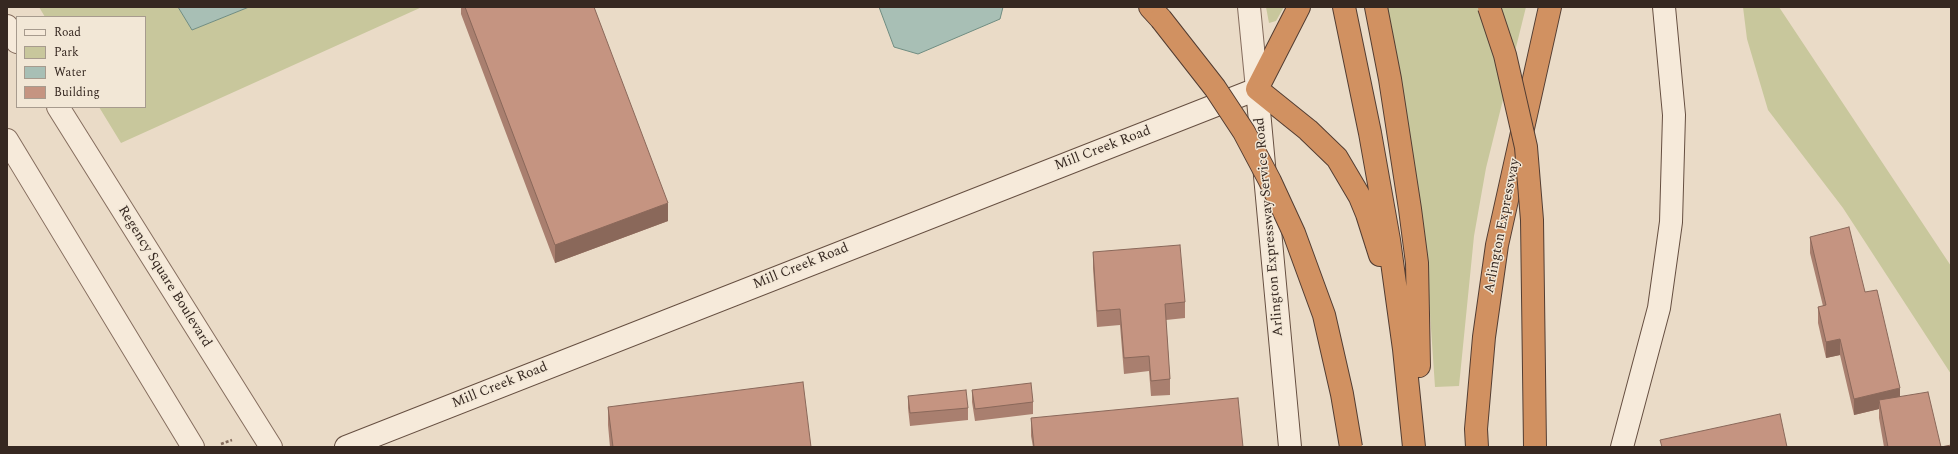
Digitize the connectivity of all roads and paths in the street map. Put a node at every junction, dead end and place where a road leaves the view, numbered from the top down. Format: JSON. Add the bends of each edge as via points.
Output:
{"nodes":[{"id":1,"x":1249,"y":7,"type":"edge"},
{"id":2,"x":1299,"y":7,"type":"edge"},
{"id":3,"x":1344,"y":7,"type":"edge"},
{"id":4,"x":1376,"y":7,"type":"edge"},
{"id":5,"x":1489,"y":7,"type":"edge"},
{"id":6,"x":1550,"y":7,"type":"edge"},
{"id":7,"x":1664,"y":7,"type":"edge"},
{"id":8,"x":1155,"y":13,"type":"edge"},
{"id":9,"x":7,"y":26,"type":"edge"},
{"id":10,"x":16,"y":40,"type":"edge"},
{"id":11,"x":1257,"y":89,"type":"junction"},
{"id":12,"x":59,"y":108,"type":"edge"},
{"id":13,"x":7,"y":140,"type":"edge"},
{"id":14,"x":1404,"y":349,"type":"junction"},
{"id":15,"x":232,"y":440,"type":"dead end"},
{"id":16,"x":221,"y":444,"type":"dead end"},
{"id":17,"x":193,"y":447,"type":"edge"},
{"id":18,"x":271,"y":447,"type":"edge"},
{"id":19,"x":346,"y":447,"type":"edge"},
{"id":20,"x":1290,"y":447,"type":"edge"},
{"id":21,"x":1351,"y":447,"type":"edge"},
{"id":22,"x":1414,"y":447,"type":"edge"},
{"id":23,"x":1420,"y":447,"type":"edge"},
{"id":24,"x":1477,"y":447,"type":"edge"},
{"id":25,"x":1535,"y":447,"type":"edge"},
{"id":26,"x":1622,"y":447,"type":"edge"}],
"edges":[{"from":1,"to":11,"type":"street","name":"Arlington Expressway Service Road"},
{"from":2,"to":11,"type":"highway"},
{"from":3,"to":14,"type":"highway","via":[[1373,148]]},
{"from":4,"to":23,"type":"highway","via":[[1397,122],[1417,263]]},
{"from":5,"to":25,"type":"highway","bridge":true,"via":[[1505,55],[1526,147],[1532,220]]},
{"from":6,"to":24,"type":"highway","name":"Arlington Expressway","via":[[1497,245],[1484,337],[1476,429]]},
{"from":7,"to":26,"type":"street","via":[[1674,115],[1670,222],[1659,308]]},
{"from":8,"to":21,"type":"highway","bridge":true,"via":[[1215,88],[1244,132],[1288,220],[1324,315]]},
{"from":9,"to":10,"type":"street"},
{"from":11,"to":14,"type":"highway","via":[[1322,142],[1337,158],[1353,183],[1367,214],[1385,271]]},
{"from":11,"to":19,"type":"street","name":"Mill Creek Road"},
{"from":11,"to":20,"type":"street","name":"Arlington Expressway Service Road"},
{"from":12,"to":18,"type":"street","name":"Regency Square Boulevard"},
{"from":13,"to":17,"type":"street"},
{"from":14,"to":22,"type":"highway"},
{"from":15,"to":16,"type":"path"}]}
